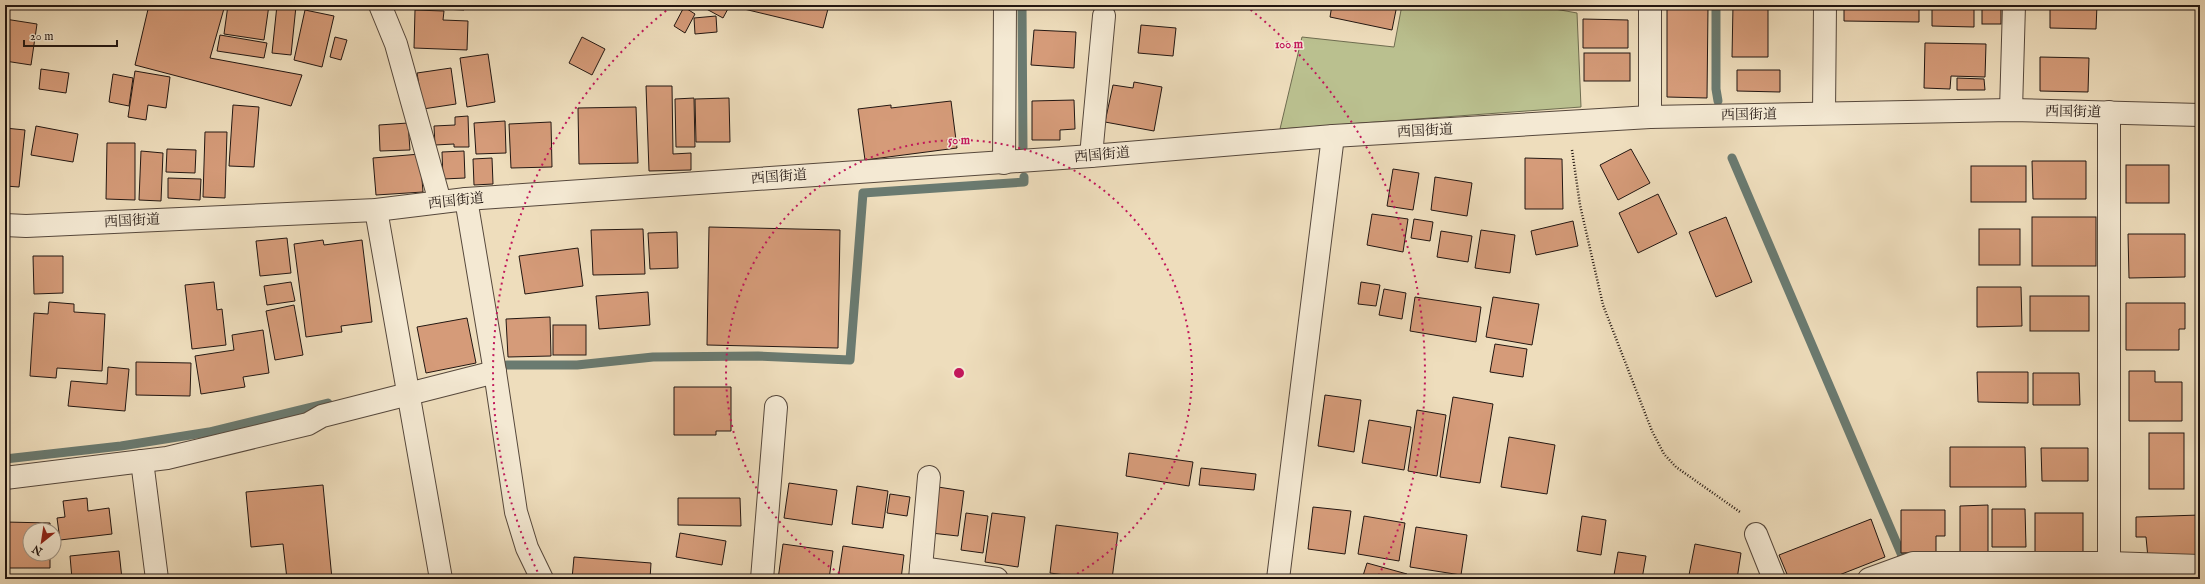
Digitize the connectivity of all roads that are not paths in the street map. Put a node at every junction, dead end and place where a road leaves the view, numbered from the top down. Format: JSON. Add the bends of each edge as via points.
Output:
{"nodes":[{"id":1,"x":380,"y":5,"type":"edge"},
{"id":2,"x":1004,"y":5,"type":"edge"},
{"id":3,"x":1650,"y":5,"type":"edge"},
{"id":4,"x":1824,"y":5,"type":"edge"},
{"id":5,"x":2014,"y":5,"type":"edge"},
{"id":6,"x":1104,"y":16,"type":"dead end"},
{"id":7,"x":2011,"y":110,"type":"junction"},
{"id":8,"x":2109,"y":112,"type":"junction"},
{"id":9,"x":1824,"y":113,"type":"junction"},
{"id":10,"x":2200,"y":114,"type":"edge"},
{"id":11,"x":1650,"y":117,"type":"junction"},
{"id":12,"x":1333,"y":136,"type":"junction"},
{"id":13,"x":1091,"y":156,"type":"junction"},
{"id":14,"x":1004,"y":162,"type":"junction"},
{"id":15,"x":466,"y":199,"type":"junction"},
{"id":16,"x":440,"y":202,"type":"junction"},
{"id":17,"x":376,"y":210,"type":"junction"},
{"id":18,"x":5,"y":225,"type":"edge"},
{"id":19,"x":496,"y":372,"type":"junction"},
{"id":20,"x":408,"y":388,"type":"junction"},
{"id":21,"x":776,"y":407,"type":"dead end"},
{"id":22,"x":142,"y":461,"type":"junction"},
{"id":23,"x":929,"y":477,"type":"dead end"},
{"id":24,"x":5,"y":478,"type":"edge"},
{"id":25,"x":1756,"y":534,"type":"road end"},
{"id":26,"x":2110,"y":564,"type":"junction"},
{"id":27,"x":2200,"y":566,"type":"edge"},
{"id":28,"x":921,"y":573,"type":"edge"},
{"id":29,"x":157,"y":579,"type":"edge"},
{"id":30,"x":441,"y":579,"type":"edge"},
{"id":31,"x":542,"y":579,"type":"edge"},
{"id":32,"x":762,"y":579,"type":"edge"},
{"id":33,"x":997,"y":579,"type":"edge"},
{"id":34,"x":1278,"y":579,"type":"edge"},
{"id":35,"x":1774,"y":579,"type":"edge"},
{"id":36,"x":1869,"y":579,"type":"edge"}],
"edges":[{"from":1,"to":16,"type":"street","via":[[396,44]]},
{"from":2,"to":14,"type":"street"},
{"from":3,"to":11,"type":"street"},
{"from":4,"to":9,"type":"street"},
{"from":5,"to":7,"type":"street"},
{"from":6,"to":13,"type":"street"},
{"from":7,"to":8,"type":"street","name":"西国街道"},
{"from":7,"to":9,"type":"street","name":"西国街道"},
{"from":8,"to":10,"type":"street","name":"西国街道"},
{"from":8,"to":26,"type":"street"},
{"from":9,"to":11,"type":"street","name":"西国街道"},
{"from":11,"to":12,"type":"street","name":"西国街道"},
{"from":12,"to":13,"type":"street","name":"西国街道"},
{"from":12,"to":34,"type":"street"},
{"from":13,"to":14,"type":"street","name":"西国街道"},
{"from":14,"to":15,"type":"street","name":"西国街道"},
{"from":15,"to":16,"type":"street","name":"西国街道"},
{"from":15,"to":19,"type":"street"},
{"from":16,"to":17,"type":"street","name":"西国街道"},
{"from":17,"to":18,"type":"street","name":"西国街道"},
{"from":17,"to":20,"type":"street"},
{"from":19,"to":20,"type":"street"},
{"from":19,"to":31,"type":"street","via":[[516,512],[527,548]]},
{"from":20,"to":22,"type":"street","via":[[322,416],[308,424],[167,458]]},
{"from":20,"to":30,"type":"street"},
{"from":21,"to":32,"type":"street"},
{"from":22,"to":24,"type":"street"},
{"from":22,"to":29,"type":"street"},
{"from":23,"to":28,"type":"street"},
{"from":25,"to":35,"type":"street"},
{"from":26,"to":27,"type":"street"},
{"from":26,"to":36,"type":"street","via":[[1907,565]]},
{"from":28,"to":33,"type":"street"}]}
